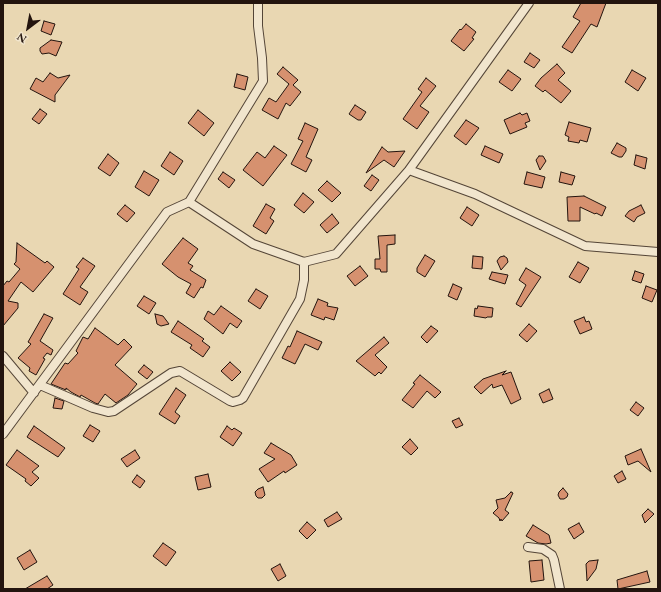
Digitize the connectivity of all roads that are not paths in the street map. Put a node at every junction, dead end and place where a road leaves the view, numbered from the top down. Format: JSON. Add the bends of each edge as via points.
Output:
{"nodes":[{"id":1,"x":258,"y":3,"type":"edge"},
{"id":2,"x":529,"y":3,"type":"edge"},
{"id":3,"x":409,"y":170,"type":"junction"},
{"id":4,"x":189,"y":202,"type":"junction"},
{"id":5,"x":658,"y":252,"type":"edge"},
{"id":6,"x":304,"y":262,"type":"junction"},
{"id":7,"x":3,"y":356,"type":"edge"},
{"id":8,"x":40,"y":385,"type":"junction"},
{"id":9,"x":34,"y":393,"type":"junction"},
{"id":10,"x":3,"y":434,"type":"edge"},
{"id":11,"x":528,"y":547,"type":"dead end"},
{"id":12,"x":560,"y":589,"type":"edge"}],
"edges":[{"from":1,"to":4,"type":"street","via":[[263,81]]},
{"from":2,"to":3,"type":"street"},
{"from":3,"to":5,"type":"street","via":[[475,194],[585,246]]},
{"from":3,"to":6,"type":"street","via":[[336,254]]},
{"from":4,"to":6,"type":"street","via":[[253,244]]},
{"from":4,"to":8,"type":"street","via":[[167,212]]},
{"from":6,"to":8,"type":"street","via":[[300,299],[240,400],[230,401],[180,371],[171,373],[114,411],[108,412]]},
{"from":7,"to":9,"type":"street"},
{"from":8,"to":9,"type":"street"},
{"from":9,"to":10,"type":"street"},
{"from":11,"to":12,"type":"street","via":[[543,549],[552,555]]}]}
